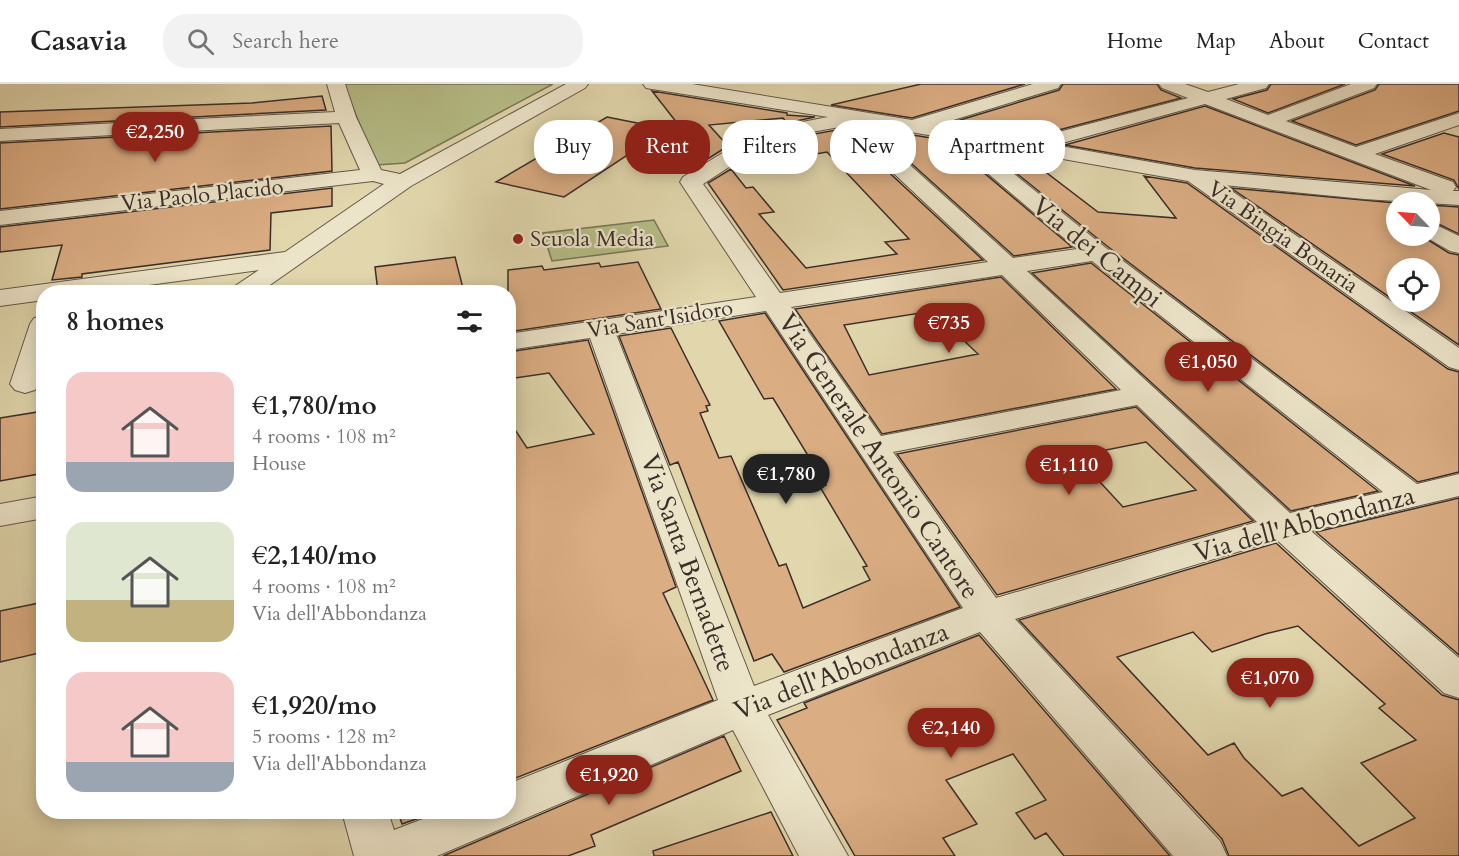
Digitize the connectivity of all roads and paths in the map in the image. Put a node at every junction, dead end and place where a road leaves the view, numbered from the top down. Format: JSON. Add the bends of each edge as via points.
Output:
{"nodes":[{"id":1,"x":336,"y":84,"type":"edge"},
{"id":2,"x":579,"y":84,"type":"edge"},
{"id":3,"x":652,"y":84,"type":"edge"},
{"id":4,"x":1052,"y":84,"type":"edge"},
{"id":5,"x":1168,"y":84,"type":"edge"},
{"id":6,"x":1260,"y":84,"type":"edge"},
{"id":7,"x":1368,"y":84,"type":"edge"},
{"id":8,"x":1206,"y":98,"type":"junction"},
{"id":9,"x":346,"y":117,"type":"junction"},
{"id":10,"x":861,"y":117,"type":"junction"},
{"id":11,"x":1459,"y":118,"type":"edge"},
{"id":12,"x":878,"y":120,"type":"edge"},
{"id":13,"x":1269,"y":121,"type":"junction"},
{"id":14,"x":916,"y":125,"type":"edge"},
{"id":15,"x":0,"y":135,"type":"edge"},
{"id":16,"x":1065,"y":136,"type":"edge"},
{"id":17,"x":1065,"y":154,"type":"edge"},
{"id":18,"x":1355,"y":154,"type":"junction"},
{"id":19,"x":1001,"y":174,"type":"edge"},
{"id":20,"x":373,"y":175,"type":"junction"},
{"id":21,"x":1195,"y":176,"type":"junction"},
{"id":22,"x":403,"y":181,"type":"junction"},
{"id":23,"x":1364,"y":192,"type":"junction"},
{"id":24,"x":1459,"y":193,"type":"edge"},
{"id":25,"x":1459,"y":198,"type":"edge"},
{"id":26,"x":1386,"y":204,"type":"edge"},
{"id":27,"x":0,"y":218,"type":"edge"},
{"id":28,"x":1440,"y":235,"type":"edge"},
{"id":29,"x":1459,"y":246,"type":"edge"},
{"id":30,"x":1097,"y":254,"type":"junction"},
{"id":31,"x":290,"y":259,"type":"junction"},
{"id":32,"x":1008,"y":267,"type":"junction"},
{"id":33,"x":103,"y":285,"type":"edge"},
{"id":34,"x":254,"y":285,"type":"edge"},
{"id":35,"x":36,"y":294,"type":"edge"},
{"id":36,"x":0,"y":298,"type":"edge"},
{"id":37,"x":774,"y":301,"type":"junction"},
{"id":38,"x":600,"y":328,"type":"junction"},
{"id":39,"x":516,"y":341,"type":"edge"},
{"id":40,"x":36,"y":349,"type":"edge"},
{"id":41,"x":1459,"y":361,"type":"edge"},
{"id":42,"x":25,"y":384,"type":"dead end"},
{"id":43,"x":1143,"y":395,"type":"junction"},
{"id":44,"x":872,"y":447,"type":"junction"},
{"id":45,"x":1459,"y":485,"type":"edge"},
{"id":46,"x":1409,"y":495,"type":"junction"},
{"id":47,"x":36,"y":508,"type":"edge"},
{"id":48,"x":0,"y":515,"type":"edge"},
{"id":49,"x":1283,"y":526,"type":"junction"},
{"id":50,"x":987,"y":614,"type":"junction"},
{"id":51,"x":1459,"y":682,"type":"edge"},
{"id":52,"x":742,"y":708,"type":"junction"},
{"id":53,"x":516,"y":802,"type":"edge"},
{"id":54,"x":367,"y":819,"type":"edge"},
{"id":55,"x":475,"y":819,"type":"edge"},
{"id":56,"x":378,"y":856,"type":"edge"},
{"id":57,"x":384,"y":856,"type":"edge"},
{"id":58,"x":824,"y":856,"type":"edge"},
{"id":59,"x":1203,"y":856,"type":"edge"}],
"edges":[{"from":1,"to":9,"type":"street"},
{"from":2,"to":22,"type":"street"},
{"from":3,"to":10,"type":"street"},
{"from":4,"to":14,"type":"street"},
{"from":5,"to":8,"type":"street"},
{"from":6,"to":8,"type":"street"},
{"from":7,"to":13,"type":"street"},
{"from":8,"to":13,"type":"street"},
{"from":8,"to":16,"type":"street"},
{"from":9,"to":15,"type":"street"},
{"from":9,"to":20,"type":"street"},
{"from":10,"to":12,"type":"street"},
{"from":10,"to":32,"type":"street","via":[[860,131]]},
{"from":10,"to":37,"type":"street","name":"Via Generale Antonio Cantore","via":[[773,133],[691,182]]},
{"from":11,"to":18,"type":"street"},
{"from":13,"to":18,"type":"street"},
{"from":17,"to":21,"type":"street"},
{"from":18,"to":24,"type":"street"},
{"from":19,"to":30,"type":"street","name":"Via dei Campi"},
{"from":20,"to":22,"type":"street","name":"Via Paolo Placido"},
{"from":20,"to":27,"type":"street","name":"Via Paolo Placido"},
{"from":21,"to":23,"type":"street"},
{"from":21,"to":41,"type":"street","name":"Via Bingia Bonaria"},
{"from":22,"to":31,"type":"street"},
{"from":23,"to":25,"type":"street"},
{"from":23,"to":26,"type":"street"},
{"from":28,"to":29,"type":"street"},
{"from":30,"to":32,"type":"street","name":"Via Sant'Isidoro"},
{"from":30,"to":46,"type":"street","name":"Via dei Campi"},
{"from":31,"to":33,"type":"street"},
{"from":31,"to":34,"type":"street"},
{"from":32,"to":37,"type":"street","name":"Via Sant'Isidoro"},
{"from":32,"to":43,"type":"street"},
{"from":35,"to":36,"type":"street"},
{"from":37,"to":38,"type":"street","name":"Via Sant'Isidoro"},
{"from":37,"to":44,"type":"street","name":"Via Generale Antonio Cantore"},
{"from":38,"to":39,"type":"street","name":"Via Sant'Isidoro"},
{"from":38,"to":52,"type":"street","name":"Via Santa Bernadette"},
{"from":40,"to":42,"type":"street"},
{"from":43,"to":44,"type":"street"},
{"from":43,"to":49,"type":"street"},
{"from":44,"to":50,"type":"street","name":"Via Generale Antonio Cantore"},
{"from":45,"to":46,"type":"street","name":"Via dell'Abbondanza"},
{"from":46,"to":49,"type":"street","name":"Via dell'Abbondanza"},
{"from":47,"to":48,"type":"street"},
{"from":49,"to":50,"type":"street","name":"Via dell'Abbondanza"},
{"from":49,"to":51,"type":"street"},
{"from":50,"to":52,"type":"street","name":"Via dell'Abbondanza"},
{"from":50,"to":59,"type":"street","name":"Via Generale Antonio Cantore"},
{"from":52,"to":53,"type":"street","name":"Via dell'Abbondanza"},
{"from":52,"to":58,"type":"street","name":"Via Santa Bernadette"},
{"from":54,"to":56,"type":"street"},
{"from":55,"to":57,"type":"street"}]}
